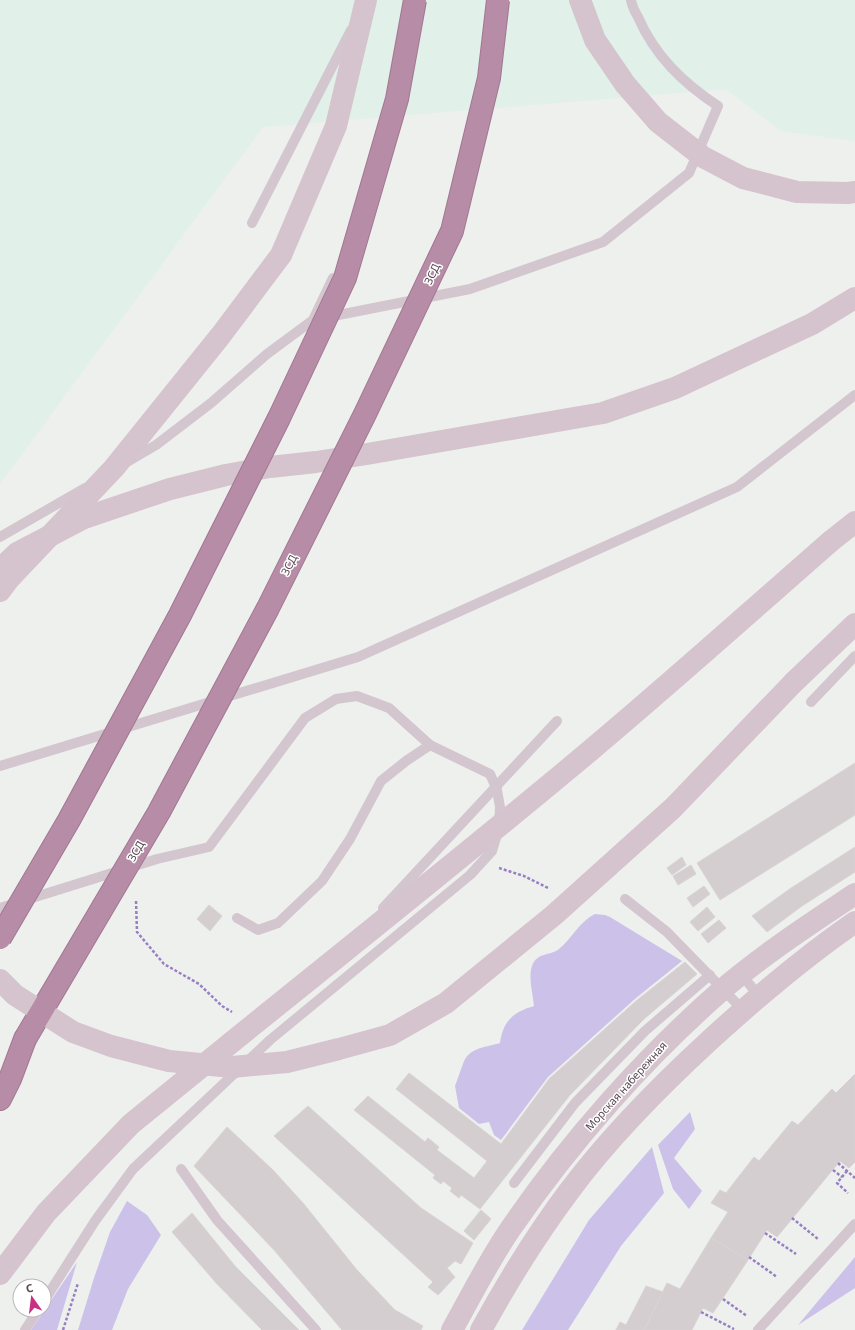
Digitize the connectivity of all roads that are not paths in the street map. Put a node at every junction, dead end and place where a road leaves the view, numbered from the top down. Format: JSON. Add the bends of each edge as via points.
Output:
{"nodes":[{"id":1,"x":366,"y":0,"type":"edge"},
{"id":2,"x":408,"y":0,"type":"edge"},
{"id":3,"x":415,"y":0,"type":"edge"},
{"id":4,"x":498,"y":0,"type":"edge"},
{"id":5,"x":580,"y":0,"type":"edge"},
{"id":6,"x":631,"y":0,"type":"edge"},
{"id":7,"x":855,"y":192,"type":"edge"},
{"id":8,"x":252,"y":223,"type":"dead end"},
{"id":9,"x":855,"y":298,"type":"edge"},
{"id":10,"x":313,"y":320,"type":"junction"},
{"id":11,"x":855,"y":395,"type":"edge"},
{"id":12,"x":855,"y":522,"type":"edge"},
{"id":13,"x":0,"y":537,"type":"edge"},
{"id":14,"x":0,"y":569,"type":"edge"},
{"id":15,"x":0,"y":591,"type":"edge"},
{"id":16,"x":855,"y":624,"type":"edge"},
{"id":17,"x":855,"y":656,"type":"edge"},
{"id":18,"x":811,"y":702,"type":"dead end"},
{"id":19,"x":557,"y":720,"type":"dead end"},
{"id":20,"x":430,"y":745,"type":"junction"},
{"id":21,"x":0,"y":766,"type":"edge"},
{"id":22,"x":855,"y":894,"type":"edge"},
{"id":23,"x":625,"y":899,"type":"dead end"},
{"id":24,"x":0,"y":908,"type":"edge"},
{"id":25,"x":237,"y":918,"type":"dead end"},
{"id":26,"x":855,"y":922,"type":"edge"},
{"id":27,"x":0,"y":938,"type":"edge"},
{"id":28,"x":338,"y":956,"type":"junction"},
{"id":29,"x":741,"y":974,"type":"junction"},
{"id":30,"x":0,"y":980,"type":"edge"},
{"id":31,"x":717,"y":982,"type":"junction"},
{"id":32,"x":759,"y":996,"type":"junction"},
{"id":33,"x":743,"y":1010,"type":"junction"},
{"id":34,"x":0,"y":1099,"type":"edge"},
{"id":35,"x":181,"y":1169,"type":"dead end"},
{"id":36,"x":514,"y":1183,"type":"dead end"},
{"id":37,"x":855,"y":1224,"type":"edge"},
{"id":38,"x":0,"y":1274,"type":"edge"},
{"id":39,"x":52,"y":1288,"type":"edge"},
{"id":40,"x":33,"y":1318,"type":"edge"},
{"id":41,"x":760,"y":1328,"type":"edge"},
{"id":42,"x":25,"y":1330,"type":"edge"},
{"id":43,"x":316,"y":1330,"type":"edge"},
{"id":44,"x":452,"y":1330,"type":"edge"},
{"id":45,"x":480,"y":1330,"type":"edge"}],
"edges":[{"from":1,"to":8,"type":"lane"},
{"from":1,"to":15,"type":"main road","bridge":true,"via":[[336,126],[281,255],[221,335],[114,468]]},
{"from":2,"to":10,"type":"lane","via":[[387,108],[351,235]]},
{"from":3,"to":27,"type":"highway","bridge":true,"via":[[397,99],[345,278],[279,418],[180,615],[69,820]]},
{"from":4,"to":34,"type":"highway","name":"ЗСД","bridge":true,"via":[[489,78],[452,231],[365,414],[268,608],[159,812],[25,1039]]},
{"from":5,"to":7,"type":"main road","bridge":true,"via":[[595,40],[625,84],[658,122],[703,157],[743,178],[797,192]]},
{"from":6,"to":10,"type":"lane","via":[[644,31],[662,59],[696,91],[718,106],[689,173],[603,242],[470,289]]},
{"from":9,"to":14,"type":"main road","via":[[812,324],[675,388],[603,413],[367,454],[226,475],[84,518],[17,553]]},
{"from":10,"to":13,"type":"lane","via":[[267,354],[211,403],[156,445]]},
{"from":11,"to":21,"type":"lane","via":[[737,487],[358,657]]},
{"from":12,"to":28,"type":"main road","bridge":true,"via":[[589,751]]},
{"from":16,"to":30,"type":"main road","bridge":true,"via":[[794,682],[673,808],[554,915],[446,1003],[390,1035],[287,1062],[232,1066],[169,1061],[112,1046],[73,1032],[15,995]]},
{"from":17,"to":18,"type":"lane"},
{"from":19,"to":28,"type":"lane","bridge":true},
{"from":20,"to":24,"type":"lane","via":[[390,708],[357,696],[336,699],[305,718],[210,847],[157,859]]},
{"from":20,"to":25,"type":"lane","via":[[381,781],[350,839],[322,882],[278,923],[258,930]]},
{"from":20,"to":39,"type":"lane","via":[[490,774],[497,790],[500,807],[499,828],[492,851],[470,875],[270,1040],[133,1168]]},
{"from":22,"to":29,"type":"main road","name":"Морская набережная"},
{"from":23,"to":31,"type":"lane","via":[[667,932]]},
{"from":26,"to":32,"type":"main road"},
{"from":28,"to":38,"type":"main road","bridge":true,"via":[[131,1124],[46,1213]]},
{"from":29,"to":31,"type":"main road","name":"Морская набережная"},
{"from":29,"to":32,"type":"lane"},
{"from":31,"to":33,"type":"lane"},
{"from":31,"to":36,"type":"lane","via":[[645,1031],[575,1103]]},
{"from":31,"to":44,"type":"main road","name":"Морская набережная","via":[[686,1022],[646,1061],[571,1148],[510,1229]]},
{"from":32,"to":33,"type":"main road"},
{"from":33,"to":45,"type":"main road","via":[[654,1093],[575,1183],[518,1264]]},
{"from":35,"to":43,"type":"lane","via":[[217,1220]]},
{"from":37,"to":41,"type":"lane"},
{"from":40,"to":42,"type":"lane"}]}
